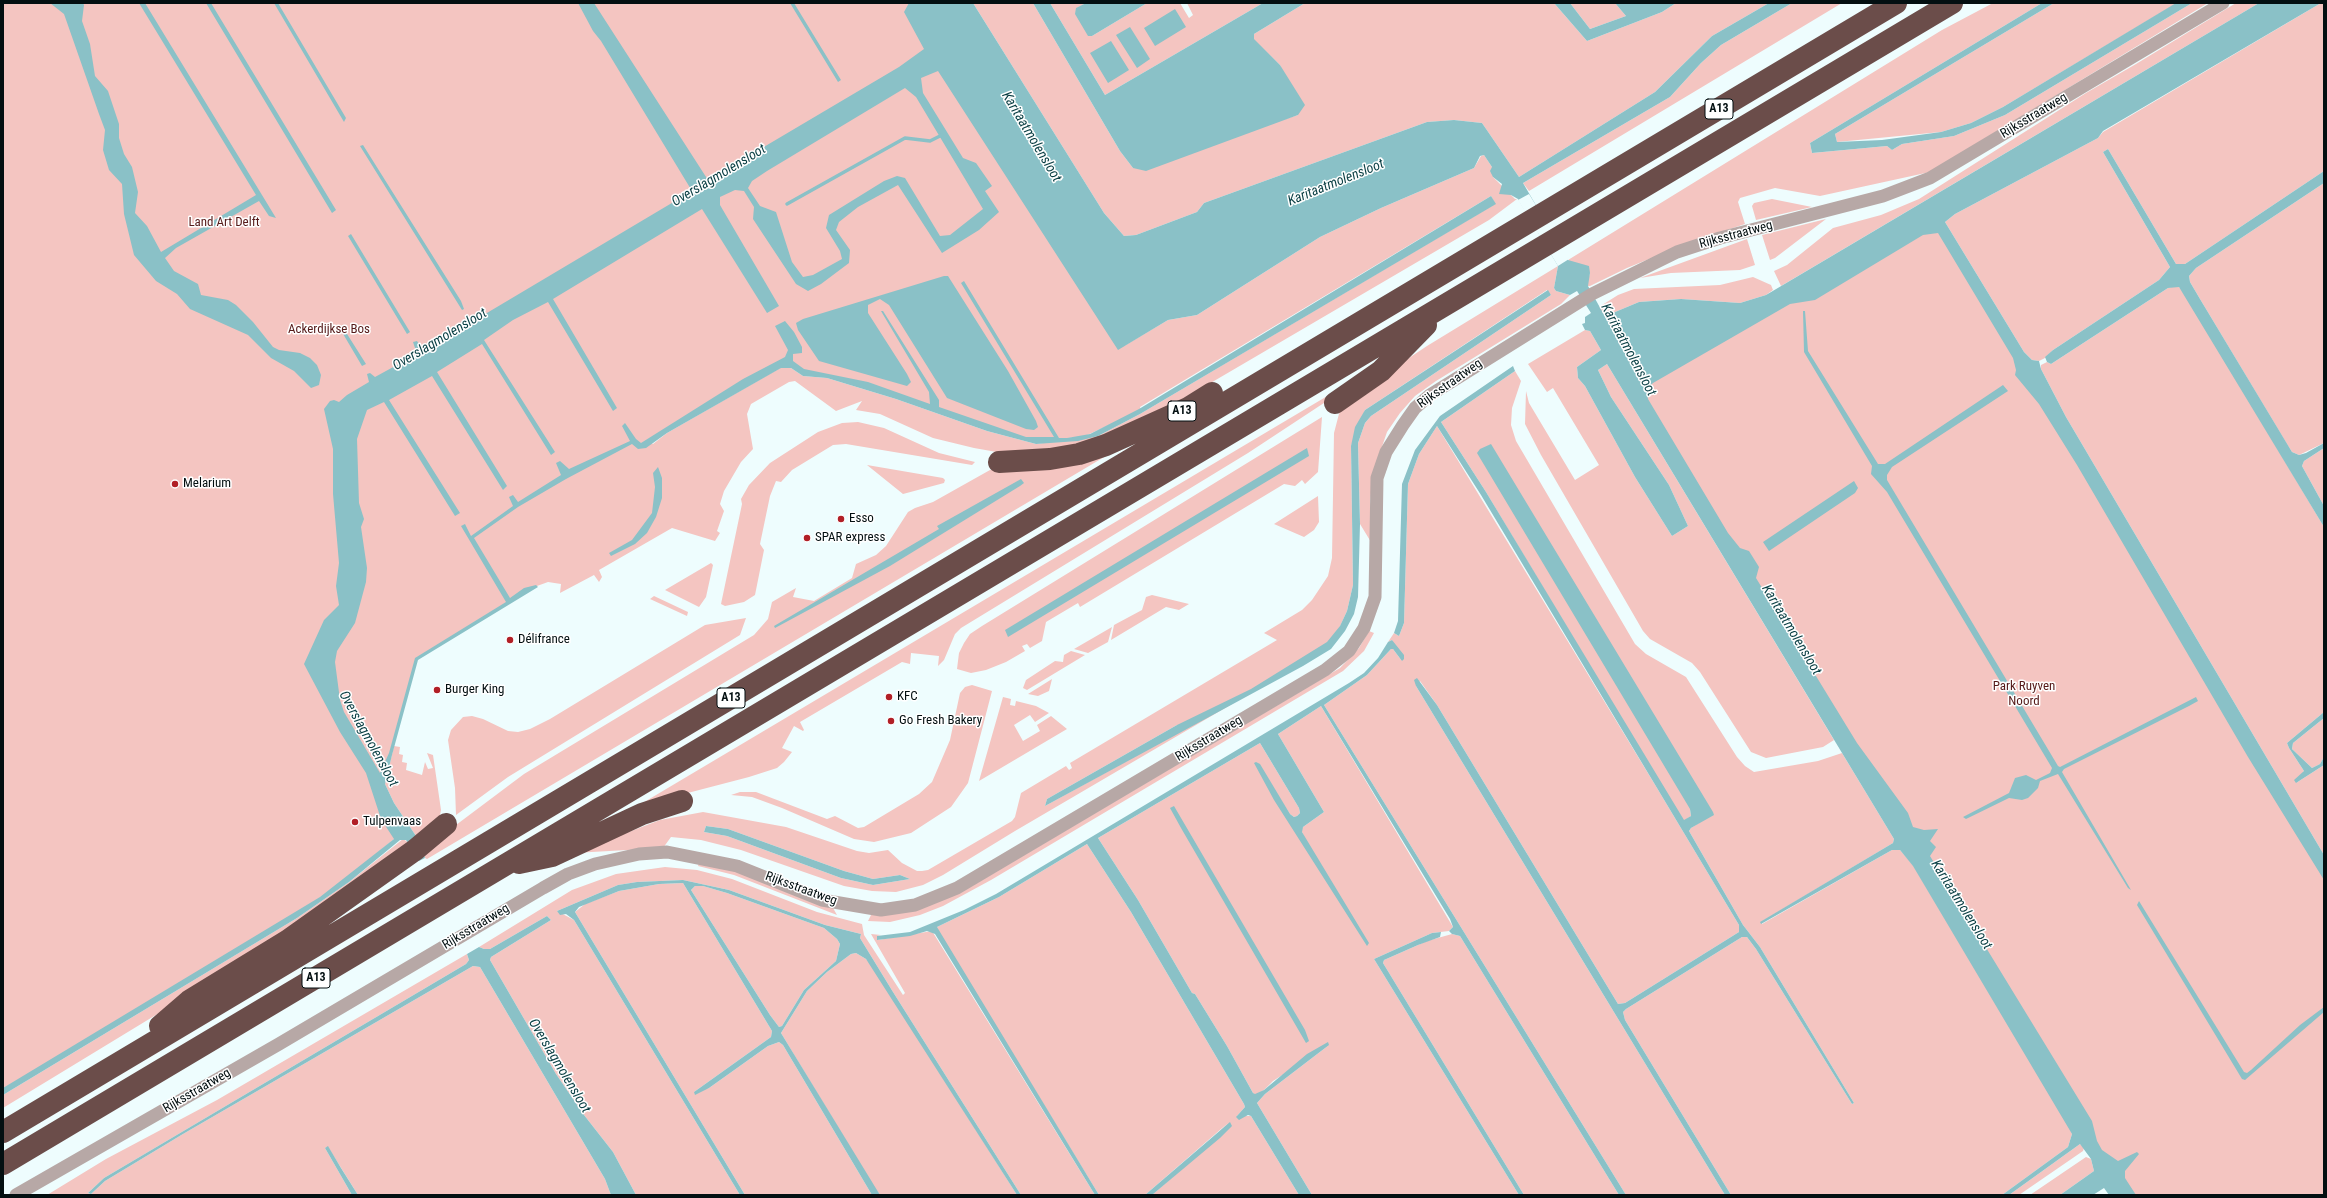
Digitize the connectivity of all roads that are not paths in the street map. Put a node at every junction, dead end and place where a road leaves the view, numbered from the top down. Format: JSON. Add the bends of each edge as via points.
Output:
{"nodes":[{"id":1,"x":1896,"y":3,"type":"edge"},
{"id":2,"x":1952,"y":3,"type":"edge"},
{"id":3,"x":2223,"y":3,"type":"edge"},
{"id":4,"x":1446,"y":305,"type":"junction"},
{"id":5,"x":1354,"y":326,"type":"junction"},
{"id":6,"x":1335,"y":403,"type":"dead end"},
{"id":7,"x":999,"y":462,"type":"dead end"},
{"id":8,"x":682,"y":801,"type":"dead end"},
{"id":9,"x":446,"y":824,"type":"dead end"},
{"id":10,"x":503,"y":867,"type":"junction"},
{"id":11,"x":108,"y":1069,"type":"junction"},
{"id":12,"x":3,"y":1132,"type":"edge"},
{"id":13,"x":3,"y":1164,"type":"edge"},
{"id":14,"x":16,"y":1195,"type":"edge"}],
"edges":[{"from":1,"to":5,"type":"highway","number":"A13"},
{"from":2,"to":4,"type":"highway","number":"A13"},
{"from":3,"to":14,"type":"street","name":"Rijksstraatweg","via":[[1930,178],[1863,202],[1818,211],[1698,245],[1587,297],[1430,395],[1415,408],[1403,425],[1386,452],[1377,478],[1375,597],[1360,636],[1343,658],[957,888],[916,905],[881,910],[822,900],[736,866],[667,852],[639,854],[595,864],[568,874],[543,888]]},
{"from":4,"to":6,"type":"highway","number":"A13","via":[[1382,371]]},
{"from":4,"to":10,"type":"highway","number":"A13"},
{"from":5,"to":7,"type":"highway","number":"A13","via":[[1261,365],[1188,408],[1106,445],[1079,454],[1050,459]]},
{"from":5,"to":11,"type":"highway","number":"A13"},
{"from":8,"to":10,"type":"highway","number":"A13","via":[[642,814],[552,856]]},
{"from":9,"to":11,"type":"highway","number":"A13","via":[[407,855],[286,941],[189,1001]]},
{"from":10,"to":13,"type":"highway","number":"A13"},
{"from":11,"to":12,"type":"highway","number":"A13"}]}
